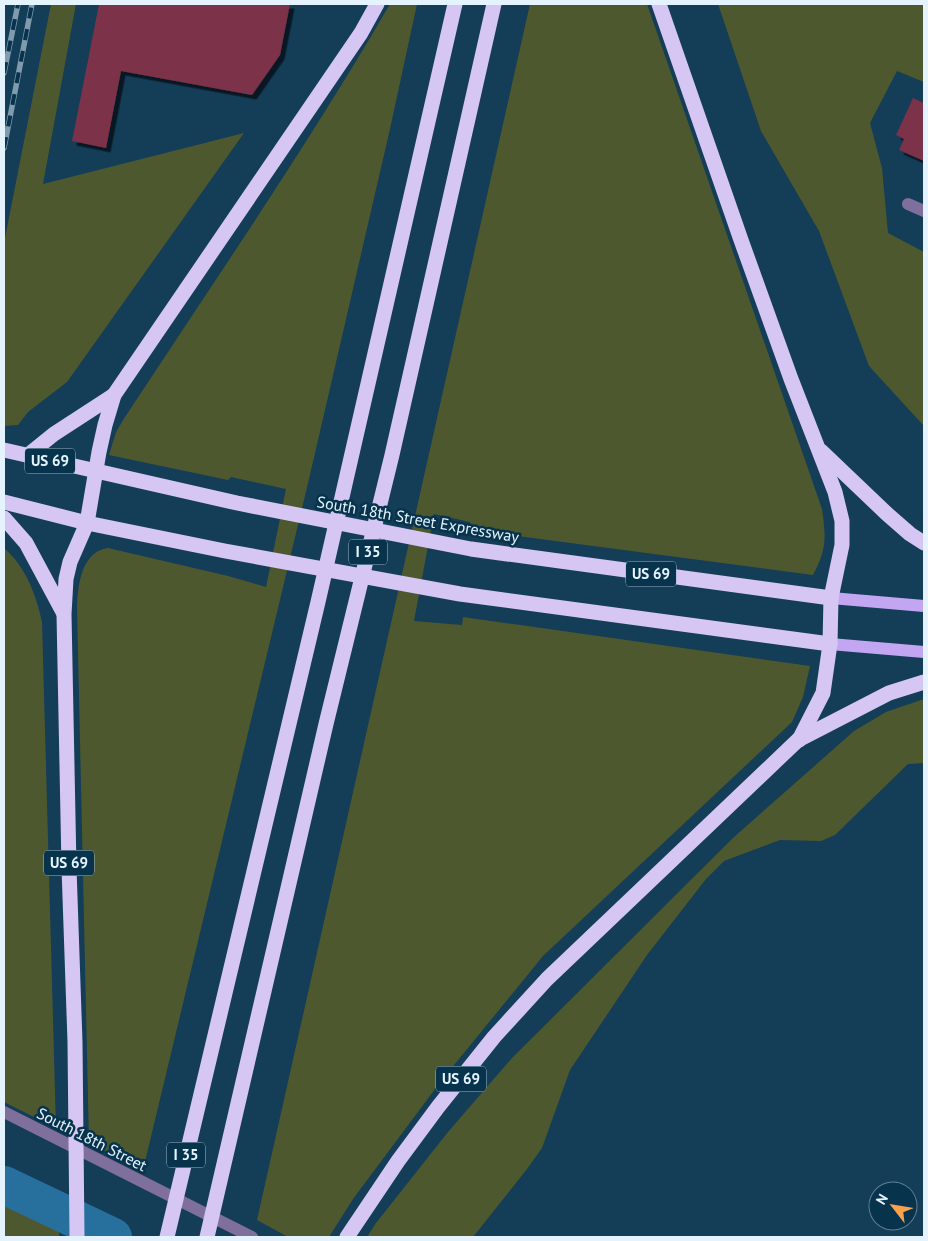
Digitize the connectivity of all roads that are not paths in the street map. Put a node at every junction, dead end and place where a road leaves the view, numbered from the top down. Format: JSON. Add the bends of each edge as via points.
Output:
{"nodes":[{"id":1,"x":377,"y":4,"type":"edge"},
{"id":2,"x":455,"y":4,"type":"edge"},
{"id":3,"x":494,"y":4,"type":"edge"},
{"id":4,"x":659,"y":4,"type":"edge"},
{"id":5,"x":908,"y":204,"type":"dead end"},
{"id":6,"x":924,"y":211,"type":"edge"},
{"id":7,"x":114,"y":395,"type":"junction"},
{"id":8,"x":818,"y":448,"type":"junction"},
{"id":9,"x":4,"y":450,"type":"edge"},
{"id":10,"x":28,"y":455,"type":"junction"},
{"id":11,"x":95,"y":472,"type":"junction"},
{"id":12,"x":4,"y":502,"type":"edge"},
{"id":13,"x":4,"y":518,"type":"edge"},
{"id":14,"x":87,"y":524,"type":"junction"},
{"id":15,"x":924,"y":543,"type":"edge"},
{"id":16,"x":831,"y":598,"type":"junction"},
{"id":17,"x":924,"y":606,"type":"edge"},
{"id":18,"x":64,"y":614,"type":"junction"},
{"id":19,"x":830,"y":644,"type":"junction"},
{"id":20,"x":924,"y":652,"type":"edge"},
{"id":21,"x":924,"y":682,"type":"edge"},
{"id":22,"x":798,"y":740,"type":"junction"},
{"id":23,"x":4,"y":1112,"type":"edge"},
{"id":24,"x":77,"y":1237,"type":"edge"},
{"id":25,"x":167,"y":1237,"type":"edge"},
{"id":26,"x":207,"y":1237,"type":"edge"},
{"id":27,"x":252,"y":1237,"type":"edge"},
{"id":28,"x":347,"y":1237,"type":"edge"}],
"edges":[{"from":1,"to":7,"type":"highway"},
{"from":2,"to":25,"type":"highway","number":"I 35","via":[[318,602]]},
{"from":3,"to":26,"type":"highway","number":"I 35","via":[[394,445]]},
{"from":4,"to":8,"type":"highway"},
{"from":5,"to":6,"type":"street"},
{"from":7,"to":10,"type":"highway"},
{"from":7,"to":11,"type":"highway"},
{"from":8,"to":15,"type":"highway","via":[[886,513]]},
{"from":8,"to":16,"type":"highway","via":[[842,521],[842,545]]},
{"from":9,"to":10,"type":"highway","name":"South 18th Street Expressway","number":"US 69"},
{"from":10,"to":11,"type":"highway","name":"South 18th Street Expressway","number":"US 69"},
{"from":11,"to":14,"type":"highway"},
{"from":11,"to":16,"type":"highway","name":"South 18th Street Expressway","number":"US 69","via":[[472,550]]},
{"from":12,"to":14,"type":"highway"},
{"from":13,"to":18,"type":"highway","number":"US 69","via":[[26,543]]},
{"from":14,"to":18,"type":"highway","via":[[70,562]]},
{"from":14,"to":19,"type":"highway","via":[[460,594]]},
{"from":16,"to":17,"type":"main road"},
{"from":16,"to":19,"type":"highway","number":"US 69"},
{"from":18,"to":24,"type":"highway","number":"US 69"},
{"from":19,"to":20,"type":"main road"},
{"from":19,"to":22,"type":"highway","number":"US 69","via":[[824,693]]},
{"from":21,"to":22,"type":"highway","via":[[889,693]]},
{"from":22,"to":28,"type":"highway","number":"US 69","via":[[547,979],[494,1037],[438,1107]]},
{"from":23,"to":27,"type":"street","name":"South 18th Street"}]}
